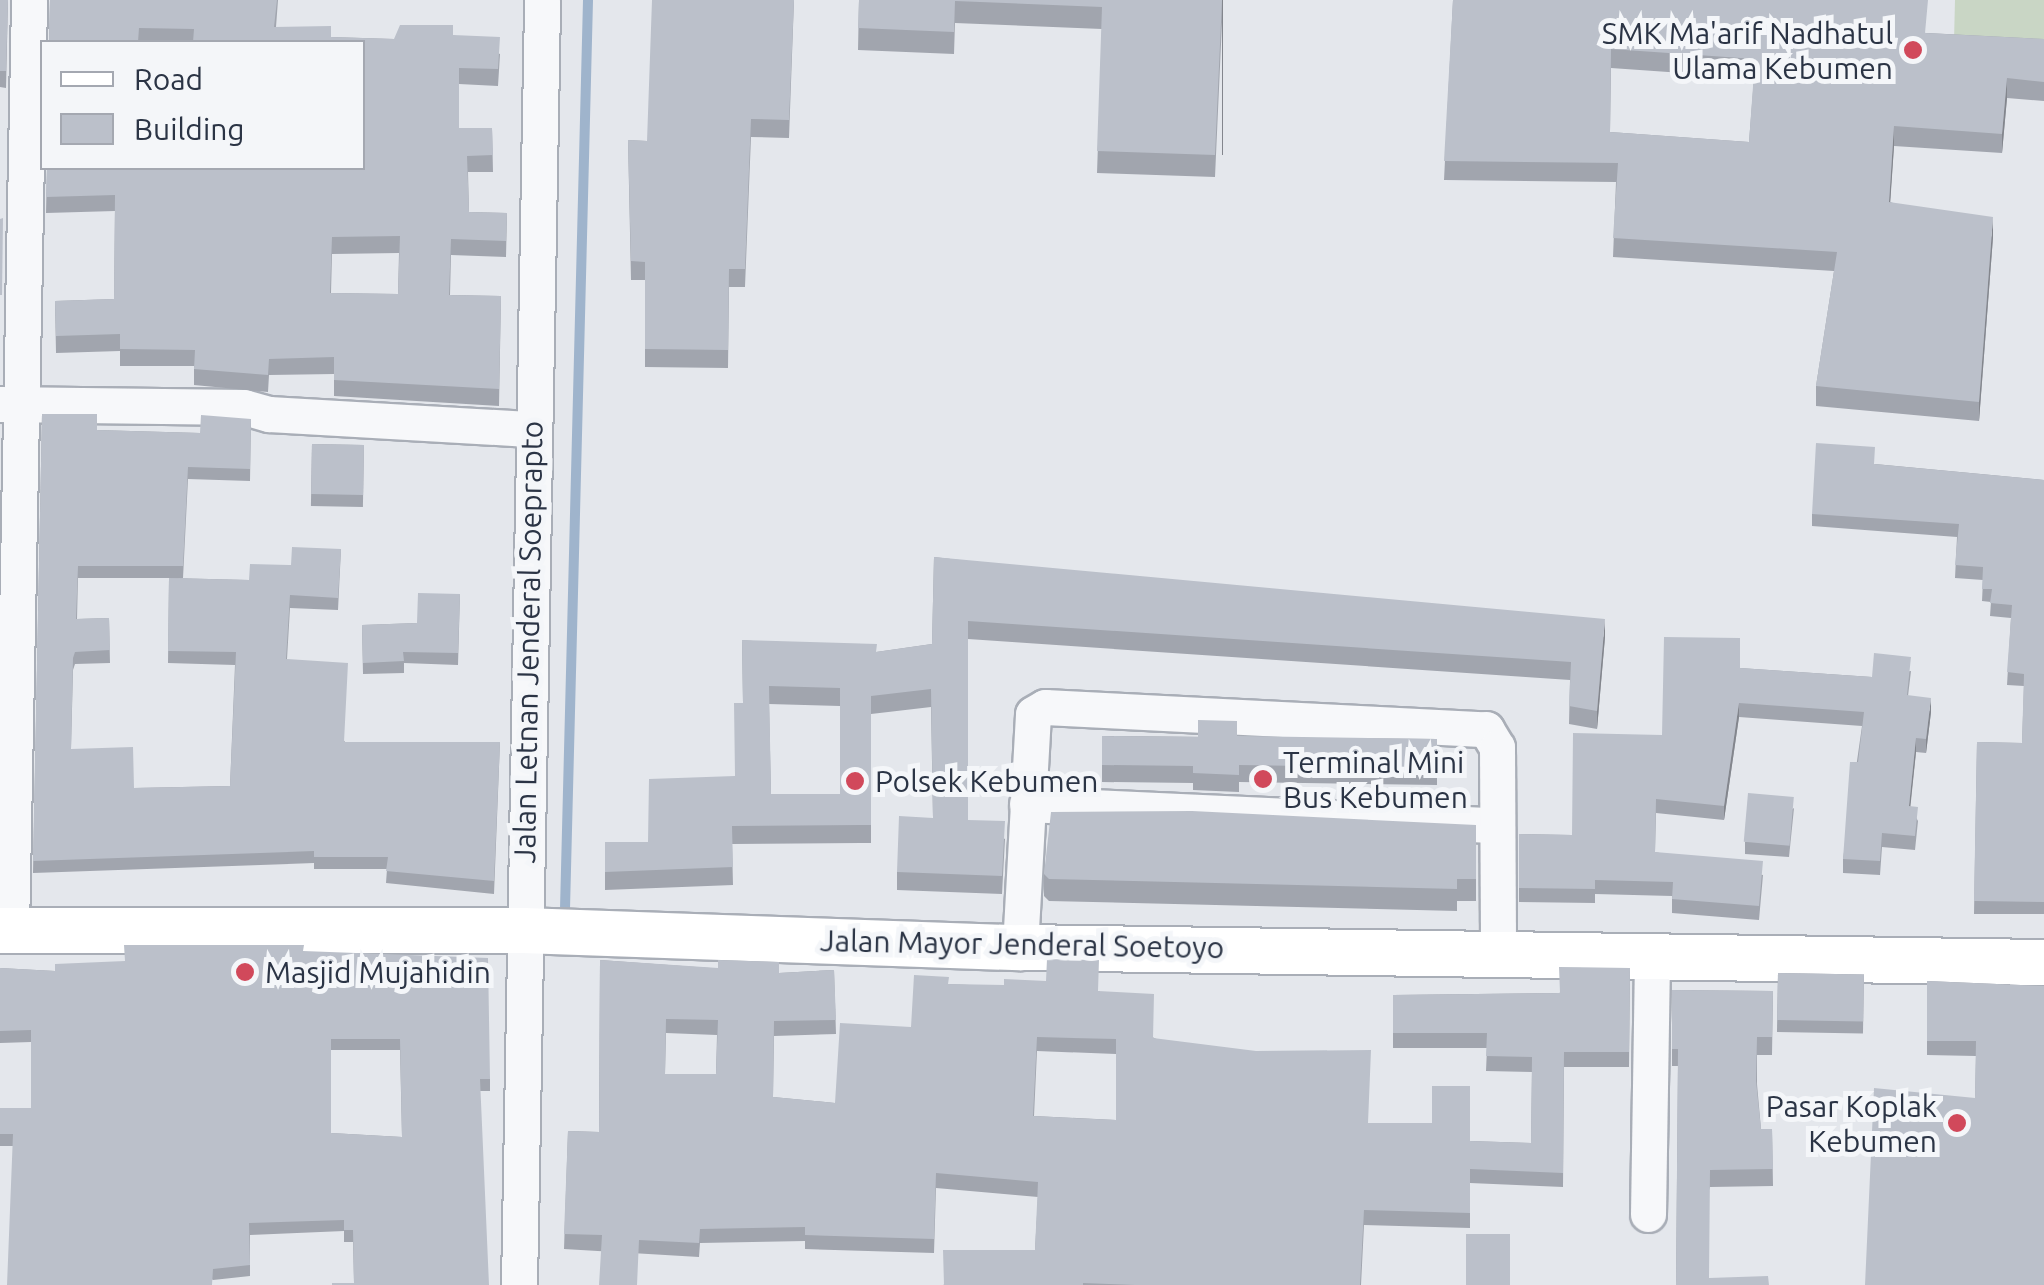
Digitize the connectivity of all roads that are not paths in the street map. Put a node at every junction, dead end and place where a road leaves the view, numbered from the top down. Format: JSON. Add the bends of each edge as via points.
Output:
{"nodes":[{"id":1,"x":29,"y":0,"type":"edge"},
{"id":2,"x":542,"y":0,"type":"edge"},
{"id":3,"x":10,"y":404,"type":"edge"},
{"id":4,"x":533,"y":429,"type":"junction"},
{"id":5,"x":1027,"y":804,"type":"junction"},
{"id":6,"x":1498,"y":825,"type":"junction"},
{"id":7,"x":6,"y":930,"type":"edge"},
{"id":8,"x":522,"y":930,"type":"junction"},
{"id":9,"x":1020,"y":948,"type":"junction"},
{"id":10,"x":1498,"y":952,"type":"junction"},
{"id":11,"x":1652,"y":954,"type":"junction"},
{"id":12,"x":2044,"y":962,"type":"edge"},
{"id":13,"x":1648,"y":1214,"type":"dead end"},
{"id":14,"x":519,"y":1285,"type":"edge"}],
"edges":[{"from":1,"to":3,"type":"street"},
{"from":2,"to":4,"type":"street","name":"Jalan Letnan Jenderal Soeprapto"},
{"from":3,"to":4,"type":"street","via":[[244,407],[269,414]]},
{"from":3,"to":7,"type":"street"},
{"from":4,"to":8,"type":"street","name":"Jalan Letnan Jenderal Soeprapto"},
{"from":5,"to":6,"type":"street"},
{"from":5,"to":6,"type":"street","via":[[1032,714],[1045,708],[1476,726],[1495,737]]},
{"from":5,"to":9,"type":"street"},
{"from":6,"to":10,"type":"street"},
{"from":7,"to":8,"type":"main road","name":"Jalan Mayor Jenderal Soetoyo"},
{"from":8,"to":9,"type":"main road","name":"Jalan Mayor Jenderal Soetoyo"},
{"from":8,"to":14,"type":"street","name":"Jalan Letnan Jenderal Soeprapto"},
{"from":9,"to":10,"type":"main road","name":"Jalan Mayor Jenderal Soetoyo"},
{"from":10,"to":11,"type":"main road","name":"Jalan Mayor Jenderal Soetoyo"},
{"from":11,"to":12,"type":"main road","name":"Jalan Mayor Jenderal Soetoyo"},
{"from":11,"to":13,"type":"street"}]}
